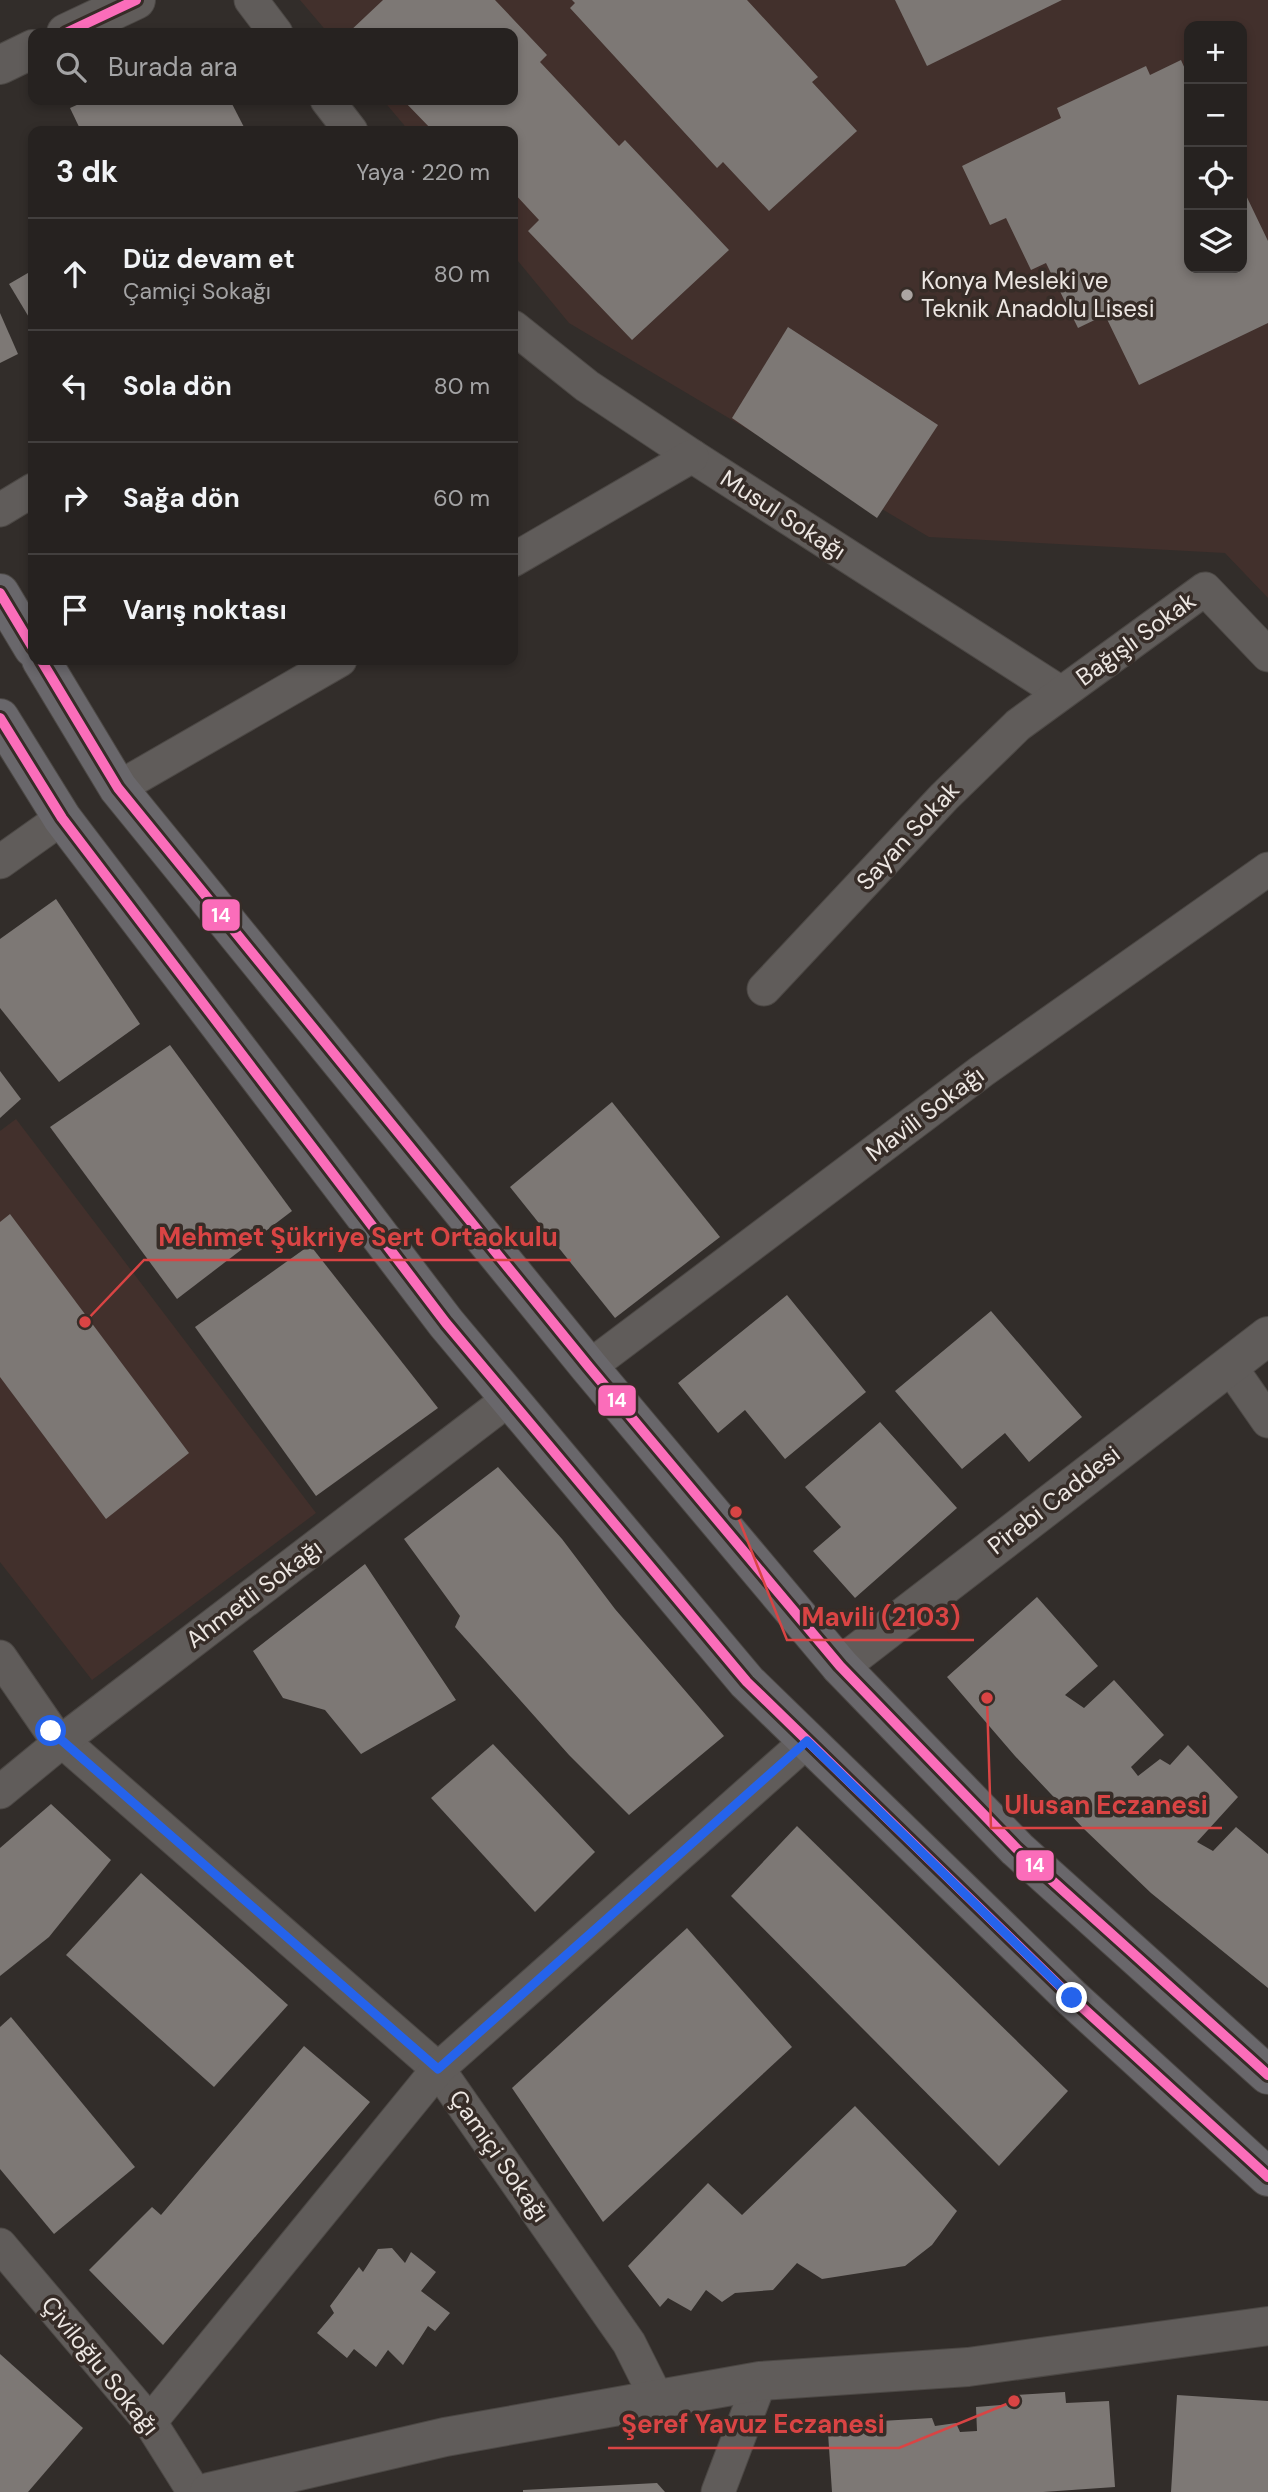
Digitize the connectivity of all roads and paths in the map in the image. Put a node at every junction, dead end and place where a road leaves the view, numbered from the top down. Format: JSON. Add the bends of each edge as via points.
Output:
{"nodes":[{"id":1,"x":136,"y":0,"type":"edge"},
{"id":2,"x":251,"y":0,"type":"edge"},
{"id":3,"x":77,"y":28,"type":"edge"},
{"id":4,"x":272,"y":28,"type":"edge"},
{"id":5,"x":28,"y":51,"type":"edge"},
{"id":6,"x":0,"y":65,"type":"edge"},
{"id":7,"x":331,"y":105,"type":"edge"},
{"id":8,"x":347,"y":126,"type":"edge"},
{"id":9,"x":518,"y":331,"type":"edge"},
{"id":10,"x":692,"y":456,"type":"junction"},
{"id":11,"x":28,"y":493,"type":"edge"},
{"id":12,"x":0,"y":510,"type":"edge"},
{"id":13,"x":518,"y":557,"type":"edge"},
{"id":14,"x":0,"y":593,"type":"edge"},
{"id":15,"x":28,"y":640,"type":"edge"},
{"id":16,"x":1268,"y":655,"type":"edge"},
{"id":17,"x":44,"y":665,"type":"edge"},
{"id":18,"x":331,"y":665,"type":"edge"},
{"id":19,"x":1061,"y":693,"type":"junction"},
{"id":20,"x":0,"y":719,"type":"edge"},
{"id":21,"x":118,"y":788,"type":"junction"},
{"id":22,"x":62,"y":818,"type":"junction"},
{"id":23,"x":0,"y":862,"type":"edge"},
{"id":24,"x":1268,"y":869,"type":"edge"},
{"id":25,"x":764,"y":989,"type":"dead end"},
{"id":26,"x":1268,"y":1336,"type":"edge"},
{"id":27,"x":1229,"y":1365,"type":"junction"},
{"id":28,"x":589,"y":1367,"type":"junction"},
{"id":29,"x":509,"y":1399,"type":"junction"},
{"id":30,"x":1268,"y":1421,"type":"edge"},
{"id":31,"x":0,"y":1657,"type":"edge"},
{"id":32,"x":840,"y":1666,"type":"junction"},
{"id":33,"x":62,"y":1741,"type":"junction"},
{"id":34,"x":807,"y":1741,"type":"junction"},
{"id":35,"x":0,"y":1792,"type":"edge"},
{"id":36,"x":438,"y":2069,"type":"junction"},
{"id":37,"x":1268,"y":2075,"type":"edge"},
{"id":38,"x":1268,"y":2177,"type":"edge"},
{"id":39,"x":0,"y":2245,"type":"edge"},
{"id":40,"x":1268,"y":2326,"type":"edge"},
{"id":41,"x":760,"y":2381,"type":"junction"},
{"id":42,"x":657,"y":2399,"type":"junction"},
{"id":43,"x":150,"y":2422,"type":"junction"},
{"id":44,"x":194,"y":2492,"type":"edge"},
{"id":45,"x":209,"y":2492,"type":"edge"},
{"id":46,"x":718,"y":2492,"type":"edge"}],
"edges":[{"from":1,"to":3,"type":"street"},
{"from":2,"to":4,"type":"street"},
{"from":5,"to":6,"type":"street"},
{"from":7,"to":8,"type":"street"},
{"from":9,"to":10,"type":"street","name":"Musul Sokağı","via":[[587,386]]},
{"from":10,"to":13,"type":"street"},
{"from":10,"to":19,"type":"street","name":"Musul Sokağı"},
{"from":11,"to":12,"type":"street"},
{"from":14,"to":15,"type":"main road"},
{"from":16,"to":19,"type":"street","name":"Bağışlı Sokak","via":[[1205,589]]},
{"from":17,"to":21,"type":"main road"},
{"from":18,"to":21,"type":"street"},
{"from":19,"to":25,"type":"street","name":"Sayan Sokak","via":[[977,764]]},
{"from":20,"to":22,"type":"main road"},
{"from":21,"to":28,"type":"main road"},
{"from":22,"to":23,"type":"street"},
{"from":22,"to":29,"type":"main road","via":[[437,1312]]},
{"from":24,"to":28,"type":"street","name":"Mavili Sokağı","via":[[982,1071]]},
{"from":26,"to":27,"type":"street","name":"Pirebi Caddesi"},
{"from":27,"to":30,"type":"street"},
{"from":27,"to":32,"type":"street","name":"Pirebi Caddesi"},
{"from":28,"to":32,"type":"main road"},
{"from":29,"to":33,"type":"street","name":"Ahmetli Sokağı"},
{"from":29,"to":34,"type":"main road","via":[[747,1682]]},
{"from":31,"to":33,"type":"street","name":"Çamiçi Sokağı"},
{"from":32,"to":37,"type":"main road","via":[[1017,1849]]},
{"from":33,"to":35,"type":"street","name":"Ahmetli Sokağı"},
{"from":33,"to":36,"type":"street","name":"Çamiçi Sokağı"},
{"from":34,"to":36,"type":"street"},
{"from":34,"to":38,"type":"main road","via":[[1072,1998]]},
{"from":36,"to":42,"type":"street","name":"Çamiçi Sokağı","via":[[629,2343]]},
{"from":36,"to":43,"type":"street"},
{"from":39,"to":43,"type":"street","name":"Çiviloğlu Sokağı"},
{"from":40,"to":41,"type":"street","via":[[968,2367]]},
{"from":41,"to":42,"type":"street"},
{"from":41,"to":46,"type":"street"},
{"from":42,"to":45,"type":"street","via":[[445,2437]]},
{"from":43,"to":44,"type":"street","name":"Çiviloğlu Sokağı"}]}
